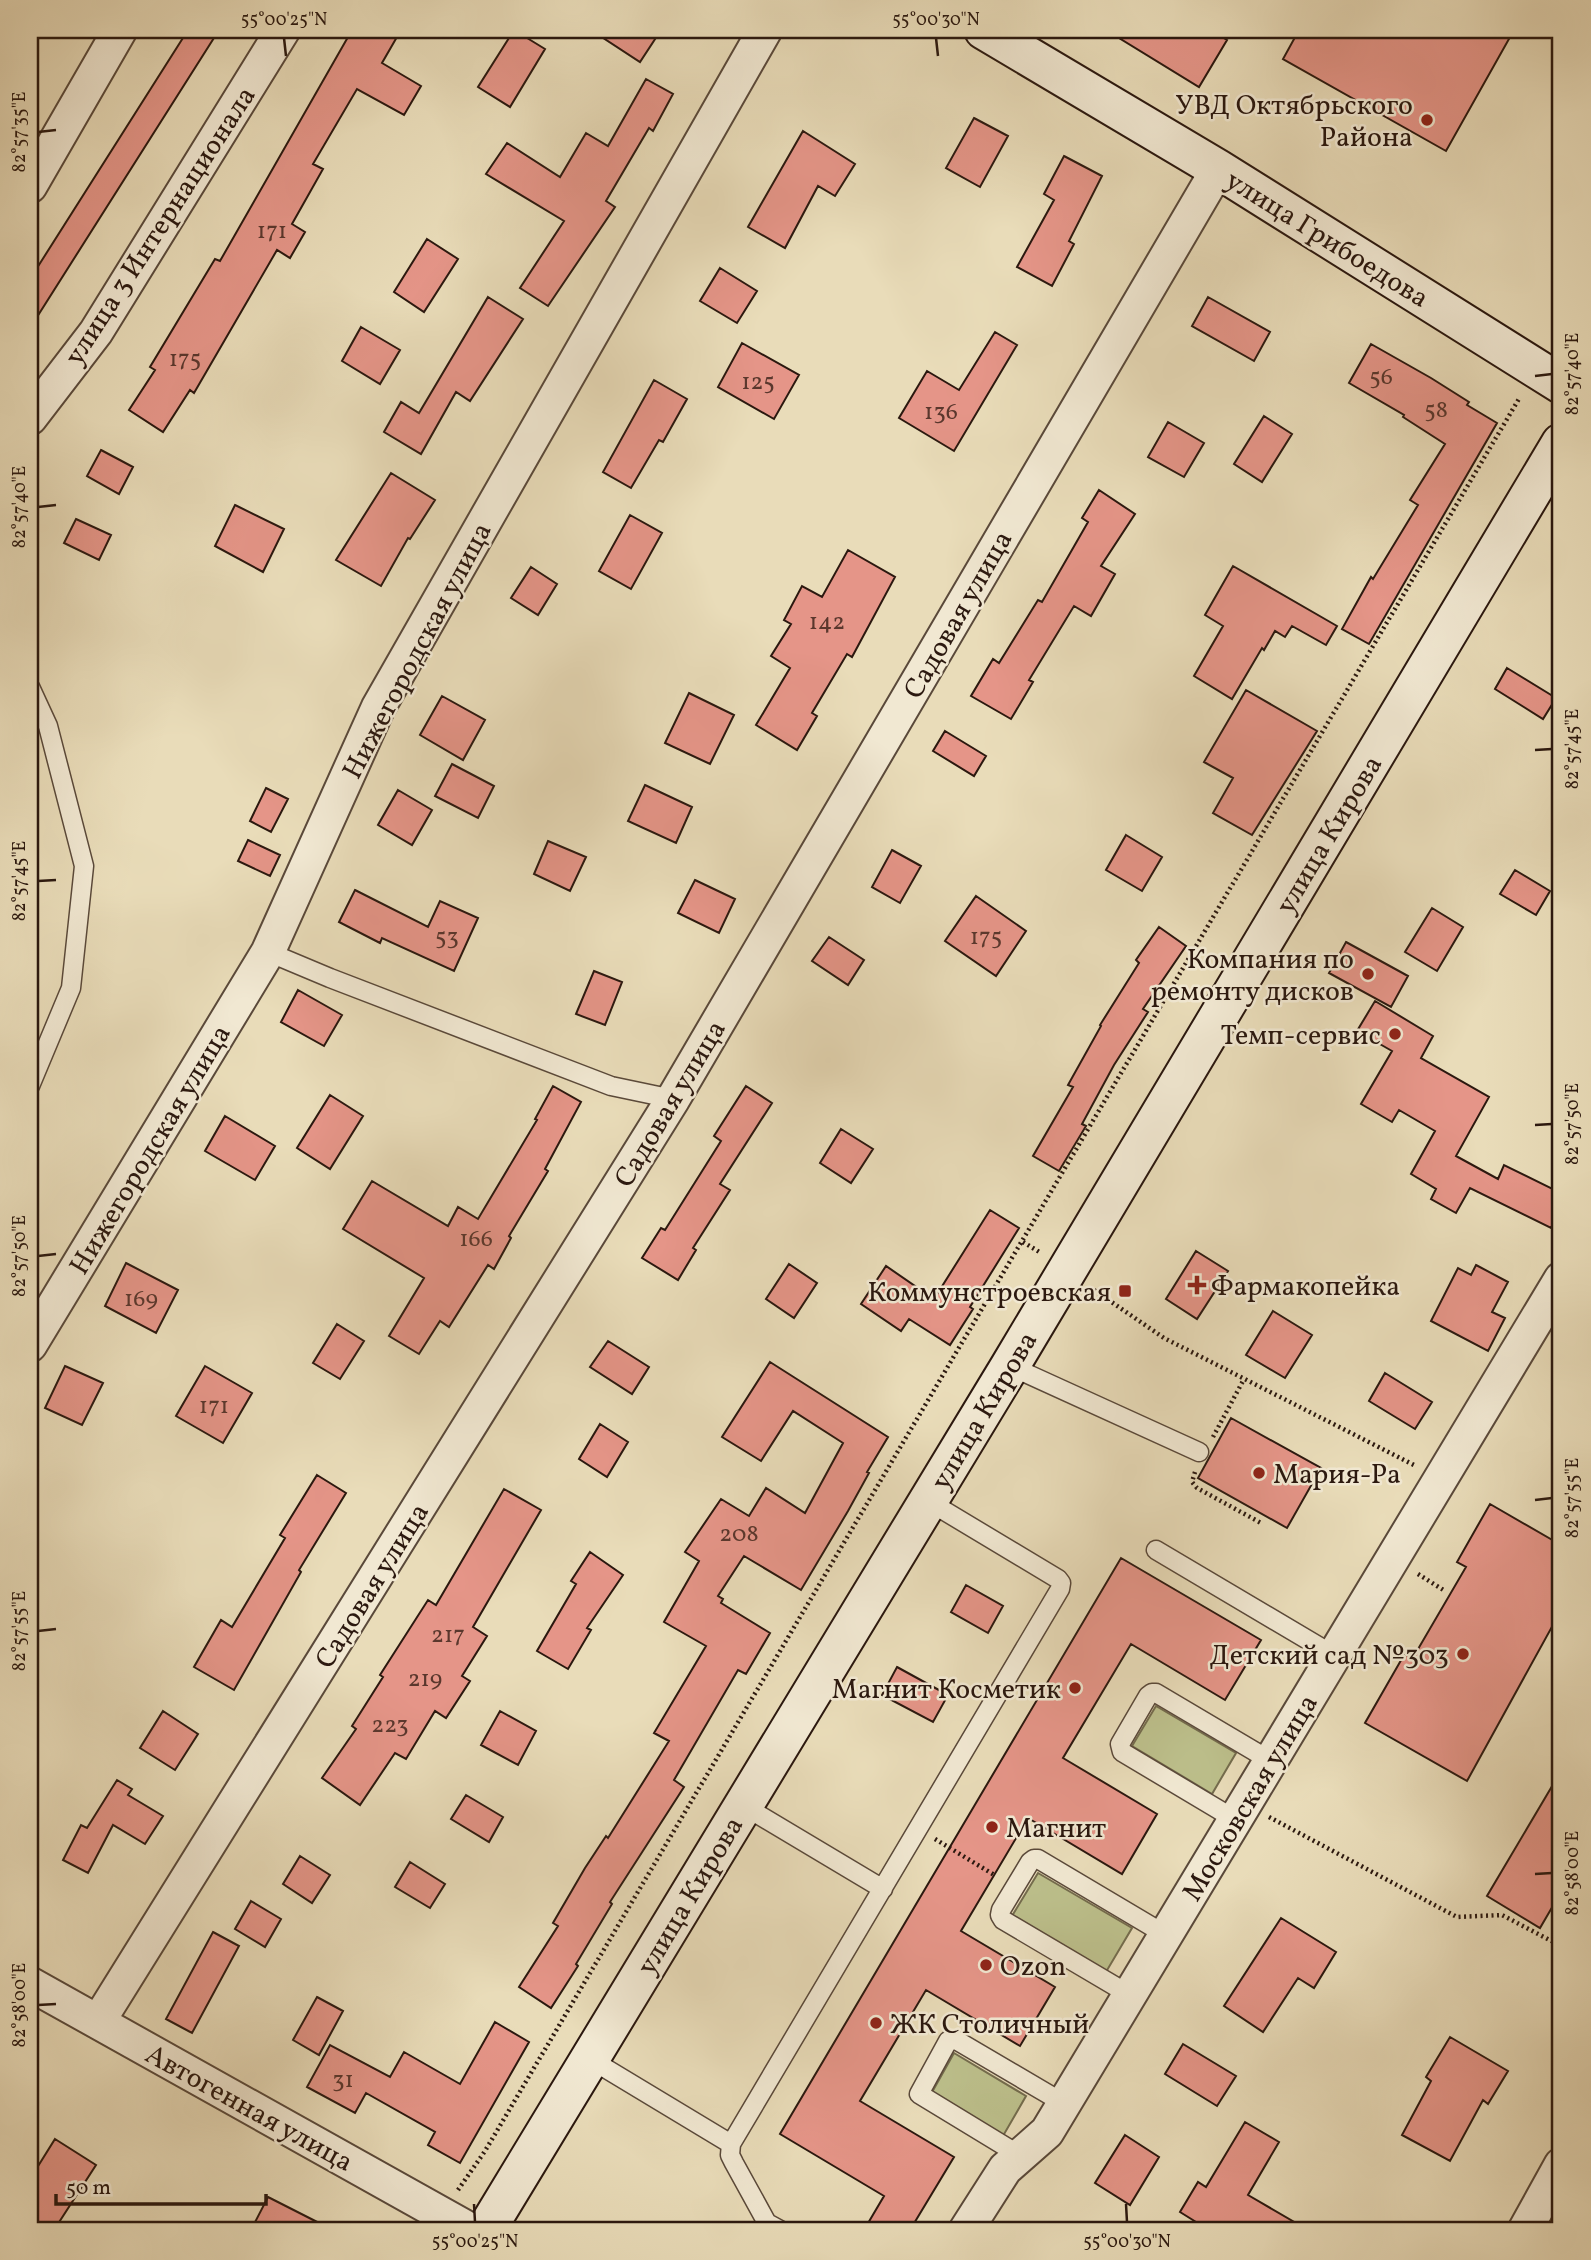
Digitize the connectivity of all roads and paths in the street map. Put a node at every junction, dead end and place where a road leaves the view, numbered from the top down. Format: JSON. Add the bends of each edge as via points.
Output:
{"nodes":[{"id":1,"x":120,"y":30,"type":"edge"},
{"id":2,"x":283,"y":30,"type":"edge"},
{"id":3,"x":765,"y":30,"type":"edge"},
{"id":4,"x":984,"y":30,"type":"edge"},
{"id":5,"x":1218,"y":169,"type":"junction"},
{"id":6,"x":30,"y":186,"type":"edge"},
{"id":7,"x":1549,"y":377,"type":"edge"},
{"id":8,"x":30,"y":418,"type":"edge"},
{"id":9,"x":1561,"y":443,"type":"edge"},
{"id":10,"x":30,"y":687,"type":"edge"},
{"id":11,"x":268,"y":952,"type":"junction"},
{"id":12,"x":30,"y":1086,"type":"edge"},
{"id":13,"x":673,"y":1099,"type":"junction"},
{"id":14,"x":1023,"y":1242,"type":"junction"},
{"id":15,"x":1066,"y":1269,"type":"junction"},
{"id":16,"x":1561,"y":1279,"type":"edge"},
{"id":17,"x":30,"y":1345,"type":"edge"},
{"id":18,"x":1010,"y":1366,"type":"junction"},
{"id":19,"x":1199,"y":1452,"type":"dead end"},
{"id":20,"x":1416,"y":1465,"type":"dead end"},
{"id":21,"x":928,"y":1501,"type":"junction"},
{"id":22,"x":1156,"y":1550,"type":"dead end"},
{"id":23,"x":1335,"y":1656,"type":"junction"},
{"id":24,"x":1271,"y":1761,"type":"junction"},
{"id":25,"x":744,"y":1806,"type":"junction"},
{"id":26,"x":1241,"y":1812,"type":"junction"},
{"id":27,"x":942,"y":1844,"type":"dead end"},
{"id":28,"x":979,"y":1866,"type":"dead end"},
{"id":29,"x":883,"y":1889,"type":"junction"},
{"id":30,"x":1166,"y":1935,"type":"junction"},
{"id":31,"x":1561,"y":1946,"type":"edge"},
{"id":32,"x":30,"y":1984,"type":"edge"},
{"id":33,"x":1130,"y":1995,"type":"junction"},
{"id":34,"x":98,"y":2022,"type":"junction"},
{"id":35,"x":590,"y":2059,"type":"junction"},
{"id":36,"x":1065,"y":2104,"type":"junction"},
{"id":37,"x":732,"y":2144,"type":"junction"},
{"id":38,"x":1021,"y":2156,"type":"junction"},
{"id":39,"x":1561,"y":2165,"type":"edge"},
{"id":40,"x":442,"y":2214,"type":"junction"},
{"id":41,"x":470,"y":2230,"type":"edge"},
{"id":42,"x":486,"y":2230,"type":"edge"},
{"id":43,"x":780,"y":2230,"type":"edge"},
{"id":44,"x":966,"y":2230,"type":"edge"},
{"id":45,"x":1525,"y":2230,"type":"edge"}],
"edges":[{"from":1,"to":6,"type":"street"},
{"from":2,"to":8,"type":"street","name":"улица 3 Интернационала","via":[[96,332]]},
{"from":3,"to":11,"type":"street","name":"Нижегородская улица","via":[[378,708]]},
{"from":4,"to":5,"type":"main road","name":"улица Грибоедова"},
{"from":5,"to":7,"type":"main road","name":"улица Грибоедова"},
{"from":5,"to":13,"type":"street","name":"Садовая улица"},
{"from":7,"to":14,"type":"path"},
{"from":9,"to":15,"type":"main road","name":"улица Кирова"},
{"from":10,"to":12,"type":"lane","via":[[48,726],[84,866],[71,988]]},
{"from":11,"to":13,"type":"lane","via":[[611,1086]]},
{"from":11,"to":17,"type":"street","name":"Нижегородская улица"},
{"from":13,"to":34,"type":"street","name":"Садовая улица"},
{"from":14,"to":15,"type":"path"},
{"from":14,"to":40,"type":"path","via":[[492,2139]]},
{"from":15,"to":18,"type":"main road","name":"улица Кирова"},
{"from":15,"to":20,"type":"path","via":[[1164,1338]]},
{"from":16,"to":23,"type":"street","name":"Московская улица"},
{"from":18,"to":19,"type":"lane"},
{"from":18,"to":21,"type":"main road","name":"улица Кирова"},
{"from":21,"to":25,"type":"main road","name":"улица Кирова"},
{"from":21,"to":29,"type":"lane","via":[[1061,1583]]},
{"from":22,"to":23,"type":"lane"},
{"from":23,"to":24,"type":"street","name":"Московская улица"},
{"from":24,"to":26,"type":"street","name":"Московская улица"},
{"from":24,"to":26,"type":"lane","via":[[1156,1693],[1148,1696],[1120,1744],[1122,1752]]},
{"from":25,"to":29,"type":"lane"},
{"from":25,"to":35,"type":"main road","name":"улица Кирова"},
{"from":26,"to":30,"type":"street","name":"Московская улица"},
{"from":26,"to":31,"type":"path","via":[[1457,1917],[1502,1915]]},
{"from":27,"to":28,"type":"path"},
{"from":29,"to":37,"type":"lane"},
{"from":30,"to":33,"type":"street","name":"Московская улица"},
{"from":30,"to":33,"type":"lane","via":[[1038,1859],[1030,1862],[1001,1910],[1003,1920]]},
{"from":32,"to":34,"type":"street","name":"Автогенная улица"},
{"from":33,"to":36,"type":"street","name":"Московская улица"},
{"from":34,"to":40,"type":"street","name":"Автогенная улица"},
{"from":35,"to":37,"type":"lane"},
{"from":35,"to":42,"type":"main road","name":"улица Кирова"},
{"from":36,"to":38,"type":"street","name":"Московская улица","via":[[1044,2138]]},
{"from":36,"to":38,"type":"lane","via":[[956,2040],[948,2041],[919,2094]]},
{"from":37,"to":43,"type":"lane","via":[[730,2155],[747,2187],[768,2223]]},
{"from":38,"to":44,"type":"street","name":"Московская улица","via":[[1001,2174]]},
{"from":39,"to":45,"type":"street"},
{"from":40,"to":41,"type":"street","name":"Автогенная улица"}]}
